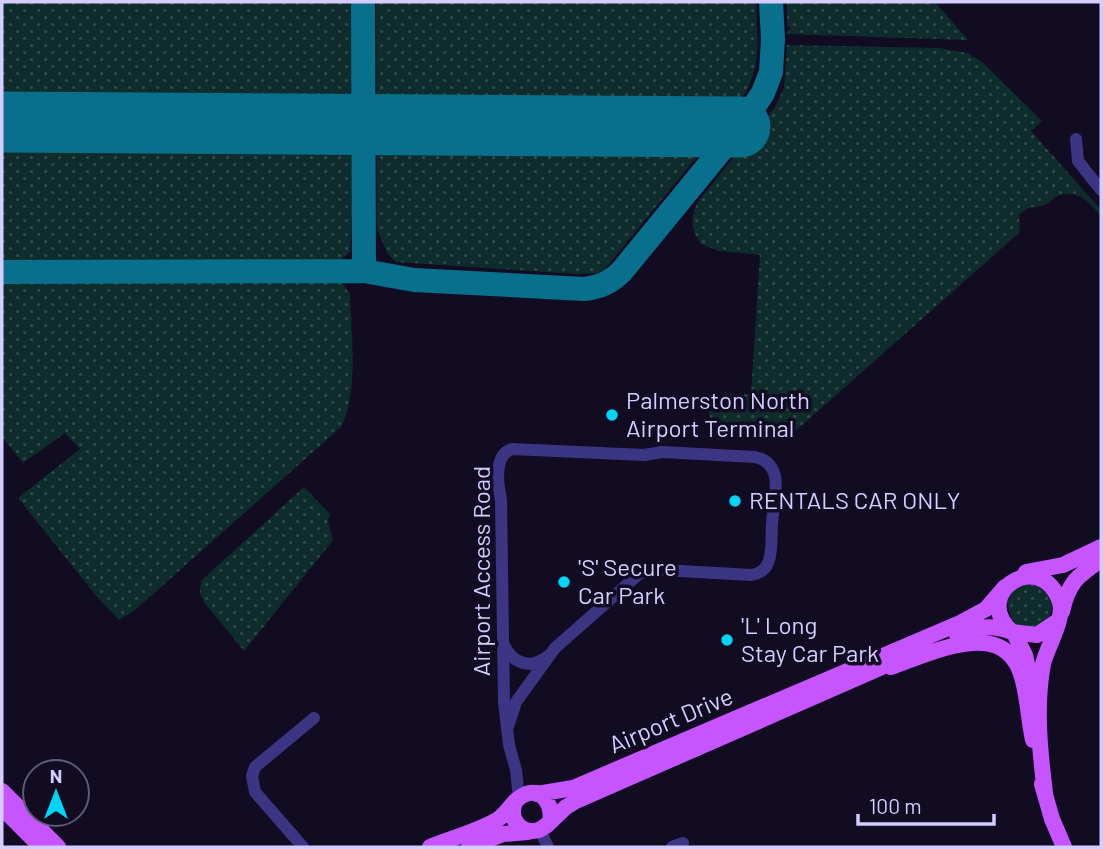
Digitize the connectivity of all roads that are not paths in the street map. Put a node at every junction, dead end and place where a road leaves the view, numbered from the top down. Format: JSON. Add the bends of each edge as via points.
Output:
{"nodes":[{"id":1,"x":1076,"y":139,"type":"dead end"},
{"id":2,"x":1101,"y":190,"type":"edge"},
{"id":3,"x":1101,"y":547,"type":"edge"},
{"id":4,"x":1101,"y":560,"type":"edge"},
{"id":5,"x":1007,"y":585,"type":"junction"},
{"id":6,"x":1060,"y":618,"type":"junction"},
{"id":7,"x":1013,"y":632,"type":"junction"},
{"id":8,"x":504,"y":645,"type":"junction"},
{"id":9,"x":555,"y":648,"type":"junction"},
{"id":10,"x":864,"y":677,"type":"junction"},
{"id":11,"x":314,"y":718,"type":"dead end"},
{"id":12,"x":508,"y":727,"type":"junction"},
{"id":13,"x":1036,"y":756,"type":"junction"},
{"id":14,"x":2,"y":791,"type":"edge"},
{"id":15,"x":1045,"y":793,"type":"junction"},
{"id":16,"x":526,"y":797,"type":"junction"},
{"id":17,"x":2,"y":808,"type":"edge"},
{"id":18,"x":540,"y":830,"type":"junction"},
{"id":19,"x":41,"y":847,"type":"edge"},
{"id":20,"x":58,"y":847,"type":"edge"},
{"id":21,"x":303,"y":847,"type":"edge"},
{"id":22,"x":429,"y":847,"type":"edge"},
{"id":23,"x":469,"y":847,"type":"edge"},
{"id":24,"x":548,"y":847,"type":"edge"},
{"id":25,"x":1065,"y":847,"type":"edge"}],
"edges":[{"from":1,"to":2,"type":"street","via":[[1078,161]]},
{"from":3,"to":5,"type":"main road","via":[[1063,565],[1023,573]]},
{"from":4,"to":6,"type":"main road","via":[[1076,578],[1067,591]]},
{"from":5,"to":6,"type":"main road","via":[[1018,578],[1037,578],[1056,596]]},
{"from":5,"to":7,"type":"main road","via":[[1000,615]]},
{"from":5,"to":16,"type":"main road","name":"Airport Drive","via":[[986,608],[960,623],[565,791]]},
{"from":6,"to":7,"type":"main road","via":[[1037,635]]},
{"from":6,"to":15,"type":"main road","via":[[1046,653],[1041,685]]},
{"from":7,"to":10,"type":"main road","name":"Airport Drive","via":[[971,629]]},
{"from":7,"to":13,"type":"main road","via":[[1029,673]]},
{"from":8,"to":9,"type":"street","via":[[515,660],[529,664],[543,660]]},
{"from":8,"to":9,"type":"street","name":"Airport Access Road","via":[[498,486],[500,460],[506,451],[755,457],[771,466],[775,506],[770,557],[762,571],[751,575],[644,572]]},
{"from":8,"to":12,"type":"street","name":"Airport Access Road"},
{"from":9,"to":12,"type":"street","name":"Airport Access Road","via":[[516,702]]},
{"from":10,"to":13,"type":"main road","via":[[963,643],[995,646],[1019,668]]},
{"from":10,"to":18,"type":"main road","name":"Airport Drive","via":[[576,802]]},
{"from":11,"to":21,"type":"street","via":[[255,767],[252,776],[255,792]]},
{"from":12,"to":16,"type":"street","name":"Airport Access Road","via":[[509,745]]},
{"from":13,"to":15,"type":"main road"},
{"from":14,"to":20,"type":"main road"},
{"from":15,"to":25,"type":"main road"},
{"from":16,"to":18,"type":"main road","via":[[543,797],[551,808],[550,821]]},
{"from":16,"to":18,"type":"main road","via":[[512,814],[514,820],[522,830]]},
{"from":16,"to":22,"type":"main road","name":"Airport Drive","via":[[498,820]]},
{"from":17,"to":19,"type":"main road"},
{"from":18,"to":23,"type":"main road","via":[[503,834]]},
{"from":18,"to":24,"type":"street"}]}
